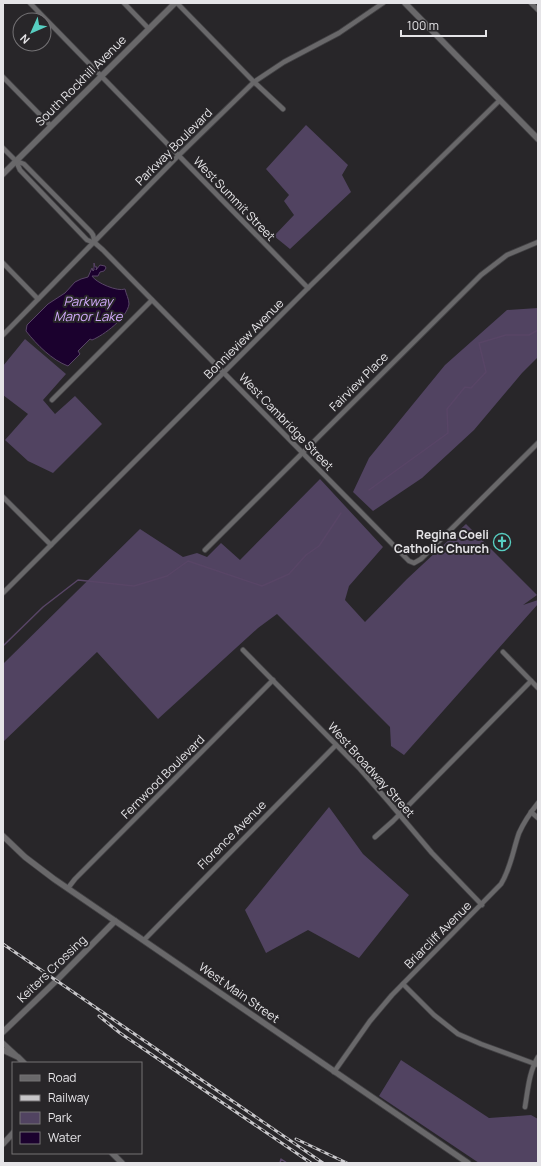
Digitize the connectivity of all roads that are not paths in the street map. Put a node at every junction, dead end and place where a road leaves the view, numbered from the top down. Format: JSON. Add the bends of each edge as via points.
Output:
{"nodes":[{"id":1,"x":30,"y":3,"type":"edge"},
{"id":2,"x":124,"y":3,"type":"edge"},
{"id":3,"x":176,"y":3,"type":"edge"},
{"id":4,"x":383,"y":3,"type":"edge"},
{"id":5,"x":405,"y":3,"type":"edge"},
{"id":6,"x":532,"y":3,"type":"edge"},
{"id":7,"x":538,"y":10,"type":"edge"},
{"id":8,"x":149,"y":29,"type":"junction"},
{"id":9,"x":101,"y":76,"type":"junction"},
{"id":10,"x":3,"y":77,"type":"edge"},
{"id":11,"x":254,"y":82,"type":"junction"},
{"id":12,"x":500,"y":100,"type":"junction"},
{"id":13,"x":283,"y":109,"type":"dead end"},
{"id":14,"x":51,"y":126,"type":"junction"},
{"id":15,"x":538,"y":139,"type":"edge"},
{"id":16,"x":3,"y":148,"type":"edge"},
{"id":17,"x":178,"y":156,"type":"junction"},
{"id":18,"x":16,"y":161,"type":"junction"},
{"id":19,"x":3,"y":174,"type":"edge"},
{"id":20,"x":95,"y":242,"type":"junction"},
{"id":21,"x":538,"y":242,"type":"edge"},
{"id":22,"x":3,"y":263,"type":"edge"},
{"id":23,"x":308,"y":288,"type":"junction"},
{"id":24,"x":38,"y":298,"type":"junction"},
{"id":25,"x":152,"y":300,"type":"junction"},
{"id":26,"x":3,"y":335,"type":"edge"},
{"id":27,"x":224,"y":372,"type":"junction"},
{"id":28,"x":52,"y":400,"type":"dead end"},
{"id":29,"x":538,"y":443,"type":"edge"},
{"id":30,"x":302,"y":452,"type":"junction"},
{"id":31,"x":3,"y":497,"type":"edge"},
{"id":32,"x":51,"y":545,"type":"junction"},
{"id":33,"x":205,"y":550,"type":"dead end"},
{"id":34,"x":3,"y":593,"type":"edge"},
{"id":35,"x":243,"y":650,"type":"dead end"},
{"id":36,"x":503,"y":652,"type":"dead end"},
{"id":37,"x":273,"y":680,"type":"junction"},
{"id":38,"x":531,"y":681,"type":"junction"},
{"id":39,"x":538,"y":688,"type":"edge"},
{"id":40,"x":336,"y":745,"type":"junction"},
{"id":41,"x":538,"y":803,"type":"edge"},
{"id":42,"x":531,"y":812,"type":"junction"},
{"id":43,"x":399,"y":814,"type":"junction"},
{"id":44,"x":538,"y":818,"type":"edge"},
{"id":45,"x":3,"y":836,"type":"edge"},
{"id":46,"x":375,"y":837,"type":"dead end"},
{"id":47,"x":68,"y":888,"type":"junction"},
{"id":48,"x":482,"y":905,"type":"junction"},
{"id":49,"x":115,"y":921,"type":"junction"},
{"id":50,"x":144,"y":940,"type":"junction"},
{"id":51,"x":403,"y":984,"type":"junction"},
{"id":52,"x":3,"y":1032,"type":"edge"},
{"id":53,"x":3,"y":1043,"type":"edge"},
{"id":54,"x":3,"y":1050,"type":"edge"},
{"id":55,"x":18,"y":1057,"type":"junction"},
{"id":56,"x":538,"y":1057,"type":"edge"},
{"id":57,"x":23,"y":1062,"type":"edge"},
{"id":58,"x":536,"y":1064,"type":"edge"},
{"id":59,"x":334,"y":1072,"type":"junction"},
{"id":60,"x":526,"y":1107,"type":"dead end"},
{"id":61,"x":12,"y":1134,"type":"edge"},
{"id":62,"x":3,"y":1144,"type":"edge"},
{"id":63,"x":113,"y":1154,"type":"edge"},
{"id":64,"x":122,"y":1163,"type":"edge"},
{"id":65,"x":468,"y":1163,"type":"edge"}],
"edges":[{"from":1,"to":9,"type":"street","name":"West Summit Street"},
{"from":2,"to":8,"type":"street"},
{"from":3,"to":8,"type":"street","name":"South Rockhill Avenue"},
{"from":3,"to":11,"type":"street"},
{"from":4,"to":11,"type":"street","name":"Parkway Boulevard","via":[[344,30],[284,62]]},
{"from":5,"to":12,"type":"street"},
{"from":6,"to":7,"type":"street"},
{"from":8,"to":9,"type":"street","name":"South Rockhill Avenue"},
{"from":9,"to":14,"type":"street","name":"South Rockhill Avenue"},
{"from":9,"to":17,"type":"street","name":"West Summit Street"},
{"from":10,"to":14,"type":"street"},
{"from":11,"to":13,"type":"street"},
{"from":11,"to":17,"type":"street","name":"Parkway Boulevard"},
{"from":12,"to":15,"type":"street"},
{"from":12,"to":23,"type":"street","name":"Bonnieview Avenue"},
{"from":14,"to":18,"type":"street","name":"South Rockhill Avenue"},
{"from":16,"to":18,"type":"street","name":"West Cambridge Street"},
{"from":17,"to":20,"type":"street","name":"Parkway Boulevard"},
{"from":17,"to":23,"type":"street","name":"West Summit Street"},
{"from":18,"to":19,"type":"street","name":"South Rockhill Avenue"},
{"from":18,"to":20,"type":"street","name":"West Cambridge Street","via":[[20,170],[87,240]]},
{"from":18,"to":20,"type":"street","name":"West Cambridge Street","via":[[24,164],[94,235]]},
{"from":20,"to":24,"type":"street","name":"Parkway Boulevard"},
{"from":20,"to":25,"type":"street","name":"West Cambridge Street"},
{"from":21,"to":30,"type":"street","name":"Fairview Place","via":[[507,255],[481,275]]},
{"from":22,"to":24,"type":"street"},
{"from":23,"to":27,"type":"street","name":"Bonnieview Avenue"},
{"from":24,"to":26,"type":"street","name":"Parkway Boulevard"},
{"from":25,"to":27,"type":"street","name":"West Cambridge Street"},
{"from":25,"to":28,"type":"street"},
{"from":27,"to":30,"type":"street","name":"West Cambridge Street"},
{"from":27,"to":32,"type":"street","name":"Bonnieview Avenue"},
{"from":29,"to":30,"type":"street","name":"West Cambridge Street","via":[[414,563],[409,561]]},
{"from":30,"to":33,"type":"street","name":"Fairview Place"},
{"from":31,"to":32,"type":"street"},
{"from":32,"to":34,"type":"street","name":"Bonnieview Avenue"},
{"from":35,"to":37,"type":"street","name":"West Broadway Street"},
{"from":36,"to":38,"type":"street"},
{"from":37,"to":40,"type":"street","name":"West Broadway Street"},
{"from":37,"to":47,"type":"street","name":"Fernwood Boulevard"},
{"from":38,"to":39,"type":"street"},
{"from":38,"to":43,"type":"street"},
{"from":40,"to":43,"type":"street","name":"West Broadway Street"},
{"from":40,"to":50,"type":"street","name":"Florence Avenue"},
{"from":41,"to":42,"type":"street","name":"Briarcliff Avenue"},
{"from":42,"to":44,"type":"street"},
{"from":42,"to":48,"type":"street","name":"Briarcliff Avenue","via":[[519,832],[506,877]]},
{"from":43,"to":46,"type":"street"},
{"from":43,"to":48,"type":"street","name":"West Broadway Street","via":[[432,854]]},
{"from":45,"to":47,"type":"street","name":"West Main Street","via":[[32,862]]},
{"from":47,"to":49,"type":"street","name":"West Main Street"},
{"from":48,"to":51,"type":"street","name":"Briarcliff Avenue"},
{"from":49,"to":50,"type":"street","name":"West Main Street"},
{"from":49,"to":52,"type":"street","name":"Keiters Crossing"},
{"from":50,"to":59,"type":"street","name":"West Main Street"},
{"from":51,"to":58,"type":"street","via":[[434,1015],[458,1034]]},
{"from":51,"to":59,"type":"street","name":"Briarcliff Avenue","via":[[375,1015]]},
{"from":53,"to":55,"type":"street"},
{"from":54,"to":55,"type":"street"},
{"from":55,"to":57,"type":"street"},
{"from":56,"to":58,"type":"street"},
{"from":58,"to":60,"type":"street","via":[[530,1077]]},
{"from":59,"to":65,"type":"street","name":"West Main Street"},
{"from":61,"to":62,"type":"street"},
{"from":63,"to":64,"type":"street"}]}
